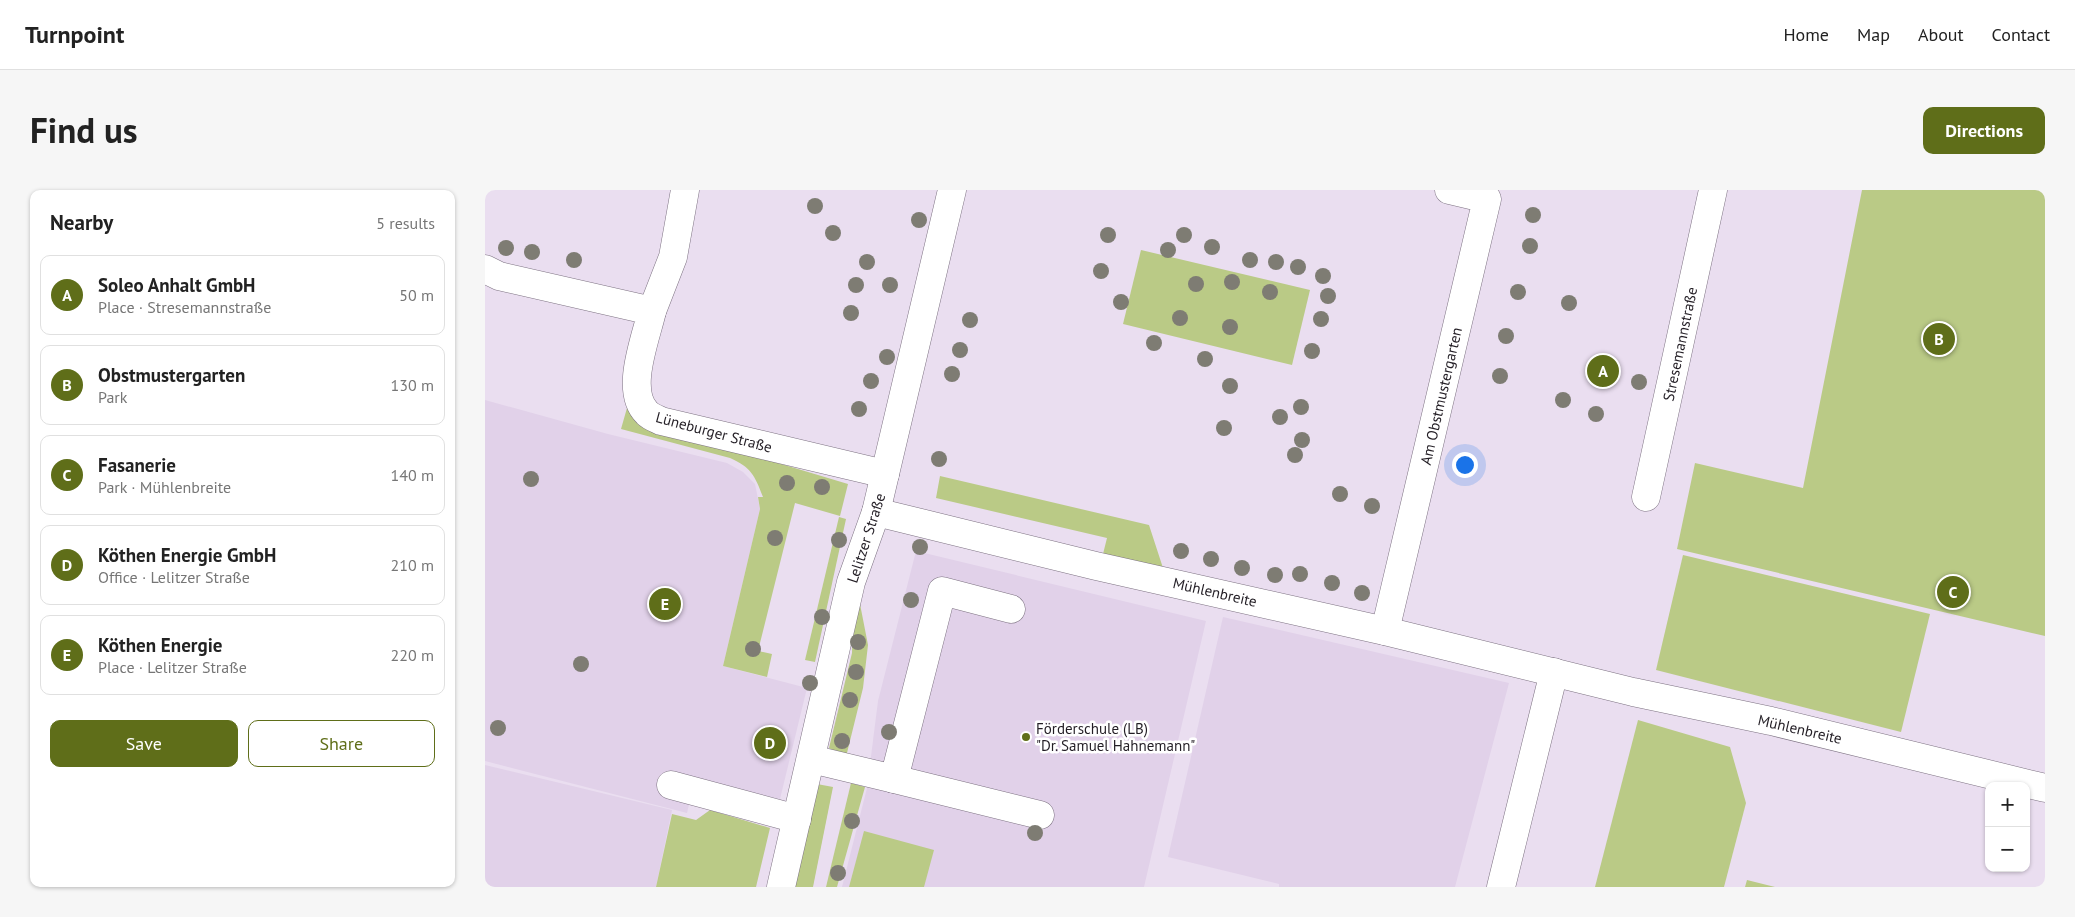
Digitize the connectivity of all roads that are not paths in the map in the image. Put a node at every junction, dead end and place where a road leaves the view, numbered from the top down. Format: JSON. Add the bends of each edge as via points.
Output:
{"nodes":[{"id":1,"x":685,"y":190,"type":"edge"},
{"id":2,"x":952,"y":190,"type":"edge"},
{"id":3,"x":1449,"y":190,"type":"edge"},
{"id":4,"x":1713,"y":190,"type":"edge"},
{"id":5,"x":485,"y":269,"type":"edge"},
{"id":6,"x":652,"y":311,"type":"junction"},
{"id":7,"x":885,"y":474,"type":"junction"},
{"id":8,"x":1646,"y":498,"type":"dead end"},
{"id":9,"x":876,"y":512,"type":"junction"},
{"id":10,"x":1011,"y":609,"type":"dead end"},
{"id":11,"x":1385,"y":631,"type":"junction"},
{"id":12,"x":1554,"y":672,"type":"junction"},
{"id":13,"x":811,"y":759,"type":"junction"},
{"id":14,"x":894,"y":779,"type":"junction"},
{"id":15,"x":671,"y":785,"type":"dead end"},
{"id":16,"x":2045,"y":788,"type":"edge"},
{"id":17,"x":1040,"y":816,"type":"dead end"},
{"id":18,"x":797,"y":819,"type":"junction"},
{"id":19,"x":781,"y":887,"type":"edge"},
{"id":20,"x":1501,"y":887,"type":"edge"}],
"edges":[{"from":1,"to":6,"type":"street","name":"Lüneburger Straße","via":[[673,257]]},
{"from":2,"to":7,"type":"street","name":"Lelitzer Straße"},
{"from":3,"to":11,"type":"street","name":"Am Obstmustergarten","via":[[1487,199]]},
{"from":4,"to":8,"type":"street","name":"Stresemannstraße"},
{"from":5,"to":6,"type":"street","via":[[499,276]]},
{"from":6,"to":7,"type":"street","name":"Lüneburger Straße","via":[[636,389],[639,402],[648,414],[661,421]]},
{"from":7,"to":9,"type":"street","name":"Lelitzer Straße"},
{"from":9,"to":11,"type":"street","name":"Mühlenbreite"},
{"from":9,"to":13,"type":"street","name":"Lelitzer Straße","via":[[851,582]]},
{"from":10,"to":14,"type":"street","via":[[942,591]]},
{"from":11,"to":12,"type":"street","name":"Mühlenbreite"},
{"from":12,"to":16,"type":"street","name":"Mühlenbreite"},
{"from":12,"to":20,"type":"street"},
{"from":13,"to":14,"type":"street"},
{"from":13,"to":18,"type":"street","name":"Lelitzer Straße"},
{"from":14,"to":17,"type":"street"},
{"from":15,"to":18,"type":"street"},
{"from":18,"to":19,"type":"street","name":"Lelitzer Straße"}]}
